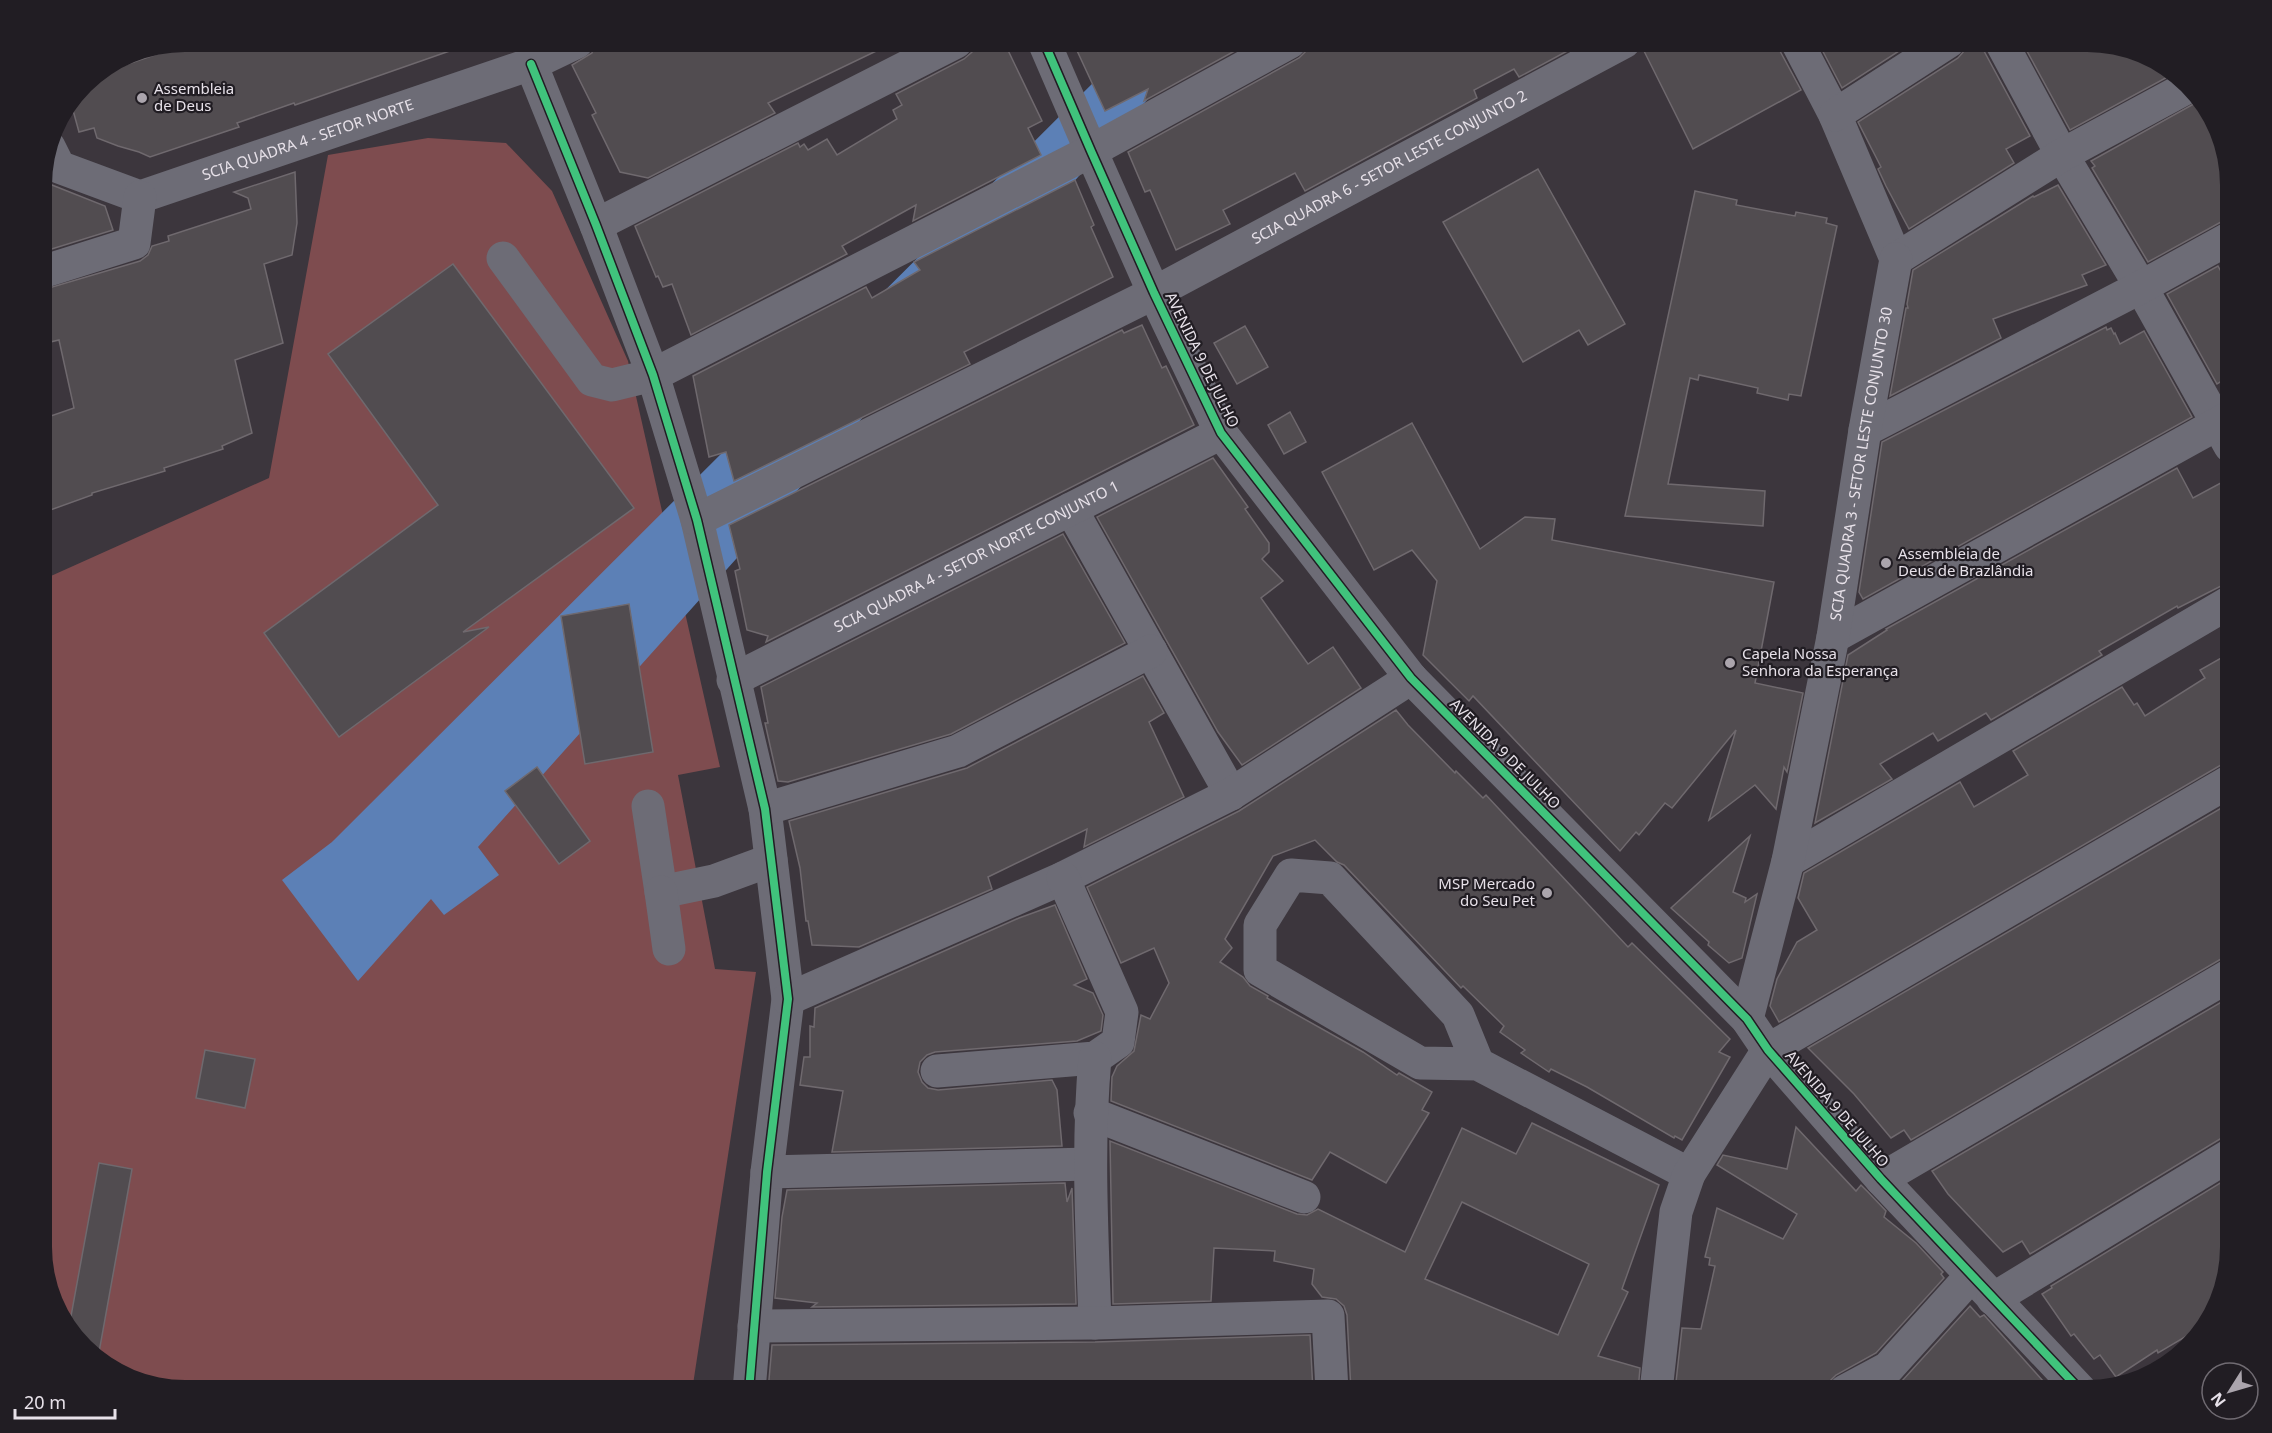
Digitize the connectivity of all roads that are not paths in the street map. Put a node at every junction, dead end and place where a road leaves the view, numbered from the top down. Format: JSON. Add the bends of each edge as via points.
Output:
{"nodes":[{"id":1,"x":1271,"y":52,"type":"edge"},
{"id":2,"x":1605,"y":52,"type":"edge"},
{"id":3,"x":1802,"y":52,"type":"edge"},
{"id":4,"x":1932,"y":52,"type":"edge"},
{"id":5,"x":2006,"y":52,"type":"edge"},
{"id":6,"x":554,"y":53,"type":"edge"},
{"id":7,"x":935,"y":53,"type":"edge"},
{"id":8,"x":1048,"y":53,"type":"edge"},
{"id":9,"x":531,"y":64,"type":"junction"},
{"id":10,"x":2181,"y":91,"type":"edge"},
{"id":11,"x":1835,"y":115,"type":"junction"},
{"id":12,"x":1090,"y":151,"type":"junction"},
{"id":13,"x":2062,"y":155,"type":"junction"},
{"id":14,"x":55,"y":159,"type":"edge"},
{"id":15,"x":140,"y":197,"type":"junction"},
{"id":16,"x":596,"y":225,"type":"junction"},
{"id":17,"x":2220,"y":244,"type":"edge"},
{"id":18,"x":503,"y":258,"type":"dead end"},
{"id":19,"x":1896,"y":259,"type":"junction"},
{"id":20,"x":53,"y":269,"type":"edge"},
{"id":21,"x":2141,"y":288,"type":"junction"},
{"id":22,"x":1154,"y":293,"type":"junction"},
{"id":23,"x":653,"y":375,"type":"junction"},
{"id":24,"x":2220,"y":419,"type":"edge"},
{"id":25,"x":1865,"y":430,"type":"junction"},
{"id":26,"x":2220,"y":432,"type":"edge"},
{"id":27,"x":1221,"y":433,"type":"junction"},
{"id":28,"x":1071,"y":509,"type":"junction"},
{"id":29,"x":697,"y":520,"type":"junction"},
{"id":30,"x":2220,"y":608,"type":"edge"},
{"id":31,"x":1833,"y":637,"type":"junction"},
{"id":32,"x":1151,"y":651,"type":"junction"},
{"id":33,"x":1411,"y":678,"type":"junction"},
{"id":34,"x":733,"y":680,"type":"junction"},
{"id":35,"x":2220,"y":787,"type":"edge"},
{"id":36,"x":1231,"y":794,"type":"junction"},
{"id":37,"x":648,"y":806,"type":"dead end"},
{"id":38,"x":765,"y":809,"type":"junction"},
{"id":39,"x":771,"y":860,"type":"junction"},
{"id":40,"x":1788,"y":861,"type":"junction"},
{"id":41,"x":1063,"y":878,"type":"junction"},
{"id":42,"x":661,"y":892,"type":"junction"},
{"id":43,"x":669,"y":949,"type":"dead end"},
{"id":44,"x":2220,"y":981,"type":"edge"},
{"id":45,"x":788,"y":999,"type":"junction"},
{"id":46,"x":1748,"y":1019,"type":"junction"},
{"id":47,"x":1768,"y":1050,"type":"junction"},
{"id":48,"x":1095,"y":1058,"type":"junction"},
{"id":49,"x":1478,"y":1064,"type":"junction"},
{"id":50,"x":937,"y":1071,"type":"dead end"},
{"id":51,"x":1090,"y":1113,"type":"junction"},
{"id":52,"x":2220,"y":1160,"type":"edge"},
{"id":53,"x":1090,"y":1164,"type":"junction"},
{"id":54,"x":767,"y":1172,"type":"junction"},
{"id":55,"x":1689,"y":1174,"type":"junction"},
{"id":56,"x":1881,"y":1179,"type":"junction"},
{"id":57,"x":1304,"y":1197,"type":"dead end"},
{"id":58,"x":1982,"y":1287,"type":"junction"},
{"id":59,"x":1095,"y":1323,"type":"junction"},
{"id":60,"x":754,"y":1326,"type":"junction"},
{"id":61,"x":750,"y":1380,"type":"edge"},
{"id":62,"x":1332,"y":1380,"type":"edge"},
{"id":63,"x":1657,"y":1380,"type":"edge"},
{"id":64,"x":1866,"y":1380,"type":"edge"},
{"id":65,"x":2071,"y":1380,"type":"edge"}],
"edges":[{"from":1,"to":12,"type":"street"},
{"from":2,"to":22,"type":"street","name":"SCIA QUADRA 6 - SETOR LESTE CONJUNTO 2"},
{"from":3,"to":11,"type":"street"},
{"from":4,"to":11,"type":"street"},
{"from":5,"to":13,"type":"street"},
{"from":6,"to":9,"type":"street","name":"SCIA QUADRA 4 - SETOR NORTE"},
{"from":7,"to":16,"type":"street"},
{"from":8,"to":12,"type":"street","name":"AVENIDA 9 DE JULHO"},
{"from":9,"to":15,"type":"street","name":"SCIA QUADRA 4 - SETOR NORTE"},
{"from":9,"to":16,"type":"street"},
{"from":10,"to":13,"type":"street"},
{"from":11,"to":19,"type":"street"},
{"from":12,"to":22,"type":"street","name":"AVENIDA 9 DE JULHO"},
{"from":12,"to":23,"type":"street"},
{"from":13,"to":19,"type":"street"},
{"from":13,"to":21,"type":"street"},
{"from":14,"to":15,"type":"street","via":[[59,167]]},
{"from":15,"to":20,"type":"street","via":[[134,243]]},
{"from":16,"to":23,"type":"street"},
{"from":17,"to":21,"type":"street"},
{"from":18,"to":23,"type":"street","via":[[592,380],[612,385]]},
{"from":19,"to":25,"type":"street","name":"SCIA QUADRA 3 - SETOR LESTE CONJUNTO 30"},
{"from":21,"to":24,"type":"street"},
{"from":21,"to":25,"type":"street"},
{"from":22,"to":27,"type":"street","name":"AVENIDA 9 DE JULHO"},
{"from":22,"to":29,"type":"street","name":"SCIA QUADRA 6 - SETOR LESTE CONJUNTO 2"},
{"from":23,"to":29,"type":"street"},
{"from":25,"to":31,"type":"street","name":"SCIA QUADRA 3 - SETOR LESTE CONJUNTO 30"},
{"from":26,"to":31,"type":"street"},
{"from":27,"to":28,"type":"street","name":"SCIA QUADRA 4 - SETOR NORTE CONJUNTO 1"},
{"from":27,"to":33,"type":"street","name":"AVENIDA 9 DE JULHO"},
{"from":28,"to":32,"type":"street"},
{"from":28,"to":34,"type":"street","name":"SCIA QUADRA 4 - SETOR NORTE CONJUNTO 1"},
{"from":29,"to":34,"type":"street"},
{"from":30,"to":40,"type":"street"},
{"from":31,"to":40,"type":"street","name":"SCIA QUADRA 3 - SETOR LESTE CONJUNTO 30"},
{"from":32,"to":36,"type":"street"},
{"from":32,"to":38,"type":"street","via":[[958,752]]},
{"from":33,"to":36,"type":"street"},
{"from":33,"to":46,"type":"street","name":"AVENIDA 9 DE JULHO"},
{"from":34,"to":38,"type":"street"},
{"from":35,"to":47,"type":"street"},
{"from":36,"to":41,"type":"street"},
{"from":37,"to":42,"type":"street"},
{"from":38,"to":39,"type":"street"},
{"from":39,"to":42,"type":"street","via":[[714,881]]},
{"from":39,"to":45,"type":"street"},
{"from":40,"to":46,"type":"street","name":"SCIA QUADRA 3 - SETOR LESTE CONJUNTO 30"},
{"from":41,"to":45,"type":"street"},
{"from":41,"to":48,"type":"street","via":[[1122,1012],[1118,1042]]},
{"from":42,"to":43,"type":"street"},
{"from":44,"to":56,"type":"street"},
{"from":45,"to":54,"type":"street"},
{"from":46,"to":47,"type":"street","name":"AVENIDA 9 DE JULHO"},
{"from":47,"to":55,"type":"street"},
{"from":47,"to":56,"type":"street","name":"AVENIDA 9 DE JULHO"},
{"from":48,"to":50,"type":"street"},
{"from":48,"to":51,"type":"street"},
{"from":49,"to":49,"type":"street","via":[[1458,1014],[1330,878],[1291,875],[1260,925],[1260,970],[1420,1063]]},
{"from":49,"to":55,"type":"street"},
{"from":51,"to":53,"type":"street"},
{"from":51,"to":57,"type":"street"},
{"from":52,"to":58,"type":"street"},
{"from":53,"to":54,"type":"street"},
{"from":53,"to":59,"type":"street"},
{"from":54,"to":60,"type":"street"},
{"from":55,"to":63,"type":"street","via":[[1676,1212]]},
{"from":56,"to":58,"type":"street","name":"AVENIDA 9 DE JULHO"},
{"from":58,"to":64,"type":"street","via":[[1888,1368]]},
{"from":58,"to":65,"type":"street","name":"AVENIDA 9 DE JULHO"},
{"from":59,"to":60,"type":"street"},
{"from":59,"to":62,"type":"street","via":[[1329,1316]]},
{"from":60,"to":61,"type":"street"}]}
